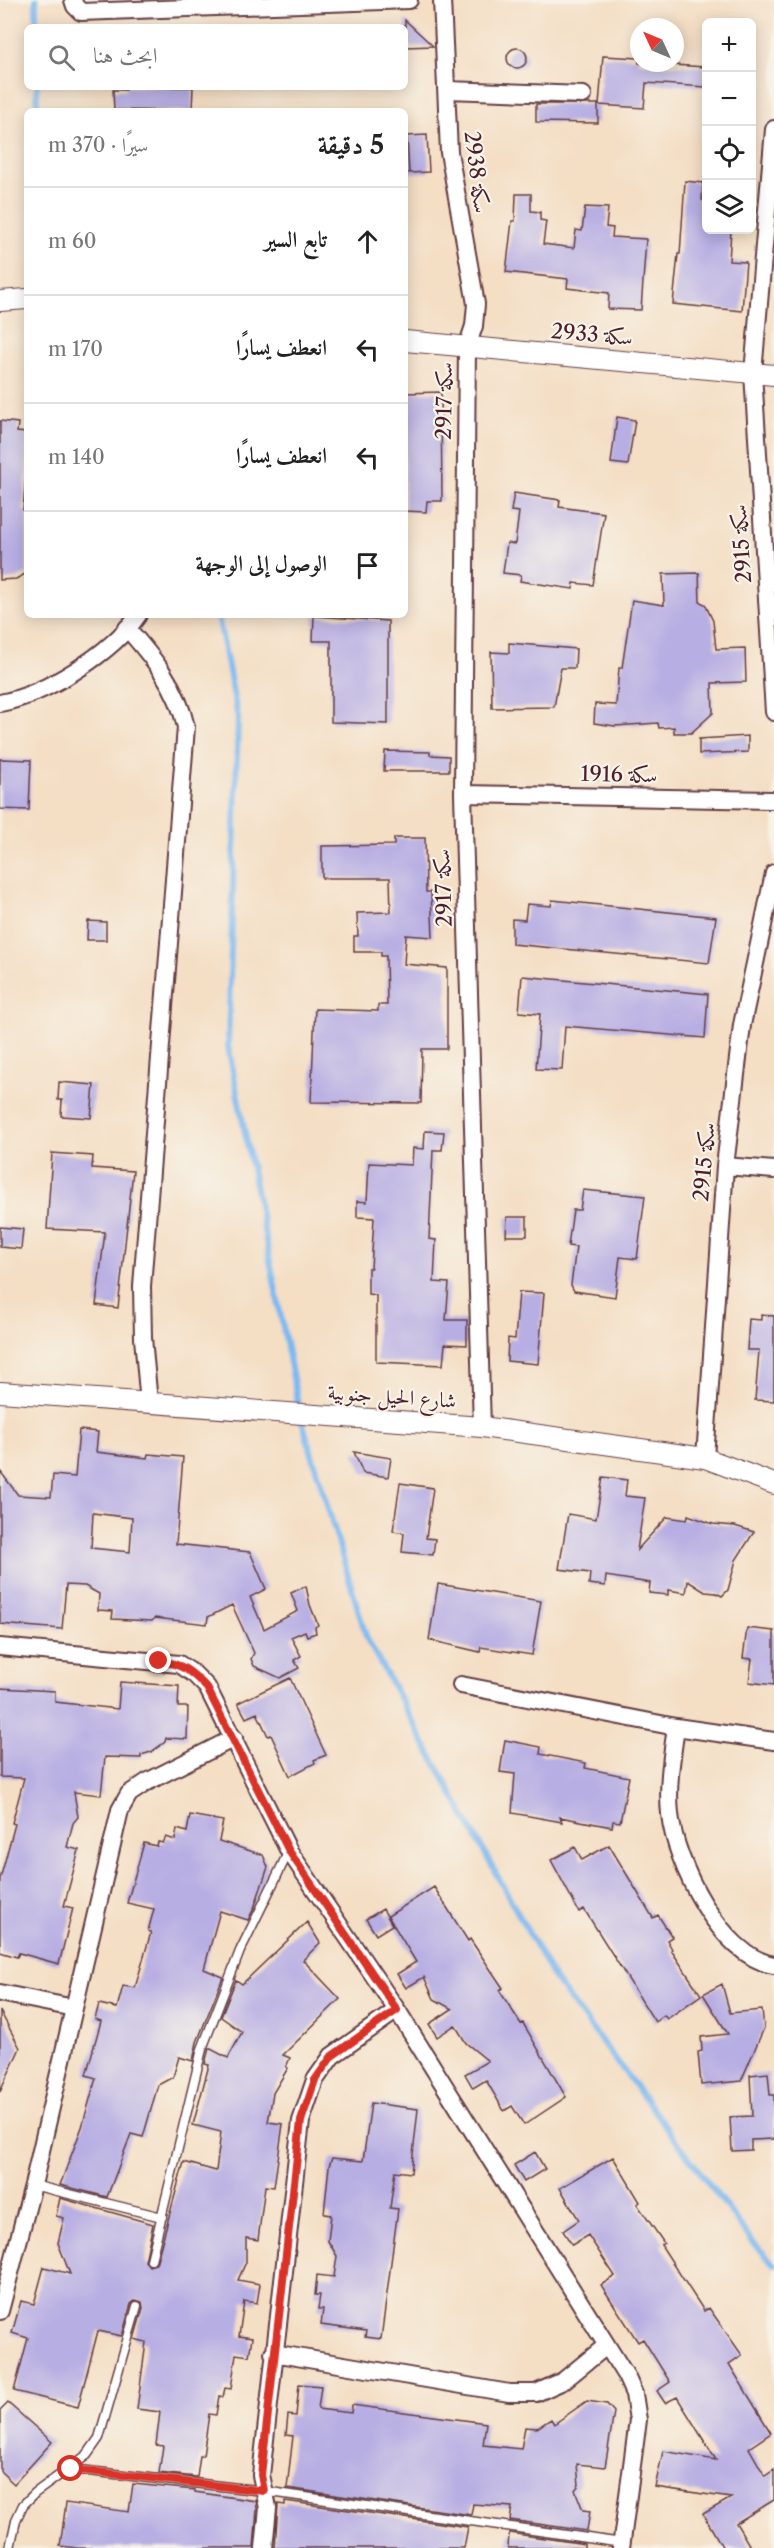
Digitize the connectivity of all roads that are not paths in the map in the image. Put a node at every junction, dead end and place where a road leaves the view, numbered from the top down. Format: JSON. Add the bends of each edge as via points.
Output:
{"nodes":[{"id":1,"x":73,"y":0,"type":"edge"},
{"id":2,"x":409,"y":0,"type":"edge"},
{"id":3,"x":442,"y":0,"type":"edge"},
{"id":4,"x":448,"y":90,"type":"junction"},
{"id":5,"x":583,"y":95,"type":"dead end"},
{"id":6,"x":774,"y":129,"type":"edge"},
{"id":7,"x":24,"y":299,"type":"edge"},
{"id":8,"x":0,"y":301,"type":"edge"},
{"id":9,"x":408,"y":341,"type":"edge"},
{"id":10,"x":467,"y":347,"type":"junction"},
{"id":11,"x":753,"y":373,"type":"junction"},
{"id":12,"x":774,"y":375,"type":"edge"},
{"id":13,"x":135,"y":618,"type":"edge"},
{"id":14,"x":127,"y":628,"type":"junction"},
{"id":15,"x":0,"y":703,"type":"edge"},
{"id":16,"x":774,"y":712,"type":"edge"},
{"id":17,"x":463,"y":794,"type":"junction"},
{"id":18,"x":774,"y":800,"type":"edge"},
{"id":19,"x":774,"y":873,"type":"edge"},
{"id":20,"x":725,"y":1166,"type":"junction"},
{"id":21,"x":774,"y":1170,"type":"edge"},
{"id":22,"x":0,"y":1392,"type":"edge"},
{"id":23,"x":148,"y":1403,"type":"junction"},
{"id":24,"x":482,"y":1427,"type":"junction"},
{"id":25,"x":705,"y":1458,"type":"junction"},
{"id":26,"x":774,"y":1484,"type":"edge"},
{"id":27,"x":0,"y":1647,"type":"edge"},
{"id":28,"x":461,"y":1685,"type":"dead end"},
{"id":29,"x":676,"y":1727,"type":"junction"},
{"id":30,"x":234,"y":1738,"type":"junction"},
{"id":31,"x":774,"y":1741,"type":"edge"},
{"id":32,"x":289,"y":1851,"type":"junction"},
{"id":33,"x":774,"y":1965,"type":"edge"},
{"id":34,"x":0,"y":1993,"type":"edge"},
{"id":35,"x":74,"y":2008,"type":"junction"},
{"id":36,"x":397,"y":2010,"type":"junction"},
{"id":37,"x":33,"y":2185,"type":"junction"},
{"id":38,"x":162,"y":2217,"type":"junction"},
{"id":39,"x":152,"y":2260,"type":"dead end"},
{"id":40,"x":137,"y":2306,"type":"dead end"},
{"id":41,"x":0,"y":2311,"type":"edge"},
{"id":42,"x":606,"y":2346,"type":"junction"},
{"id":43,"x":273,"y":2353,"type":"junction"},
{"id":44,"x":71,"y":2469,"type":"junction"},
{"id":45,"x":264,"y":2491,"type":"junction"},
{"id":46,"x":622,"y":2545,"type":"edge"},
{"id":47,"x":10,"y":2548,"type":"edge"},
{"id":48,"x":264,"y":2548,"type":"edge"}],
"edges":[{"from":1,"to":2,"type":"street","via":[[81,12]]},
{"from":3,"to":4,"type":"street","name":"سكة 2938"},
{"from":4,"to":5,"type":"street"},
{"from":4,"to":10,"type":"street","name":"سكة 2938","via":[[449,152],[476,304]]},
{"from":6,"to":11,"type":"street","name":"سكة 2915"},
{"from":7,"to":8,"type":"street"},
{"from":9,"to":10,"type":"street","name":"سكة 2933"},
{"from":10,"to":11,"type":"street","name":"سكة 2933"},
{"from":10,"to":17,"type":"street","name":"سكة 2917"},
{"from":11,"to":12,"type":"street","name":"سكة 2933"},
{"from":11,"to":16,"type":"street","name":"سكة 2915"},
{"from":13,"to":14,"type":"street"},
{"from":14,"to":15,"type":"street","via":[[81,668],[46,688]]},
{"from":14,"to":23,"type":"street","via":[[172,685],[186,727],[142,1286]]},
{"from":17,"to":18,"type":"street","name":"سكة 1916"},
{"from":17,"to":24,"type":"street","name":"سكة 2917"},
{"from":19,"to":20,"type":"street","name":"سكة 2915","via":[[742,1024]]},
{"from":20,"to":21,"type":"street"},
{"from":20,"to":25,"type":"street","name":"سكة 2915"},
{"from":22,"to":23,"type":"street","name":"شارع الحيل جنوبية"},
{"from":23,"to":24,"type":"street","name":"شارع الحيل جنوبية"},
{"from":24,"to":25,"type":"street","name":"شارع الحيل جنوبية"},
{"from":25,"to":26,"type":"street","name":"شارع الحيل جنوبية"},
{"from":27,"to":30,"type":"street","via":[[179,1664],[207,1688]]},
{"from":28,"to":29,"type":"street"},
{"from":29,"to":31,"type":"street"},
{"from":29,"to":33,"type":"street","via":[[670,1816],[681,1856],[710,1916],[737,1945]]},
{"from":30,"to":32,"type":"street"},
{"from":30,"to":35,"type":"street","via":[[129,1794],[120,1810]]},
{"from":32,"to":36,"type":"street"},
{"from":32,"to":38,"type":"lane","via":[[240,1951],[202,2049]]},
{"from":34,"to":35,"type":"street"},
{"from":35,"to":37,"type":"street"},
{"from":36,"to":42,"type":"street"},
{"from":36,"to":43,"type":"street","via":[[332,2056],[315,2080],[301,2121]]},
{"from":37,"to":38,"type":"lane"},
{"from":37,"to":41,"type":"street"},
{"from":38,"to":39,"type":"lane"},
{"from":40,"to":44,"type":"lane","via":[[99,2438],[87,2456]]},
{"from":42,"to":43,"type":"street","via":[[563,2381],[536,2393],[509,2393]]},
{"from":42,"to":46,"type":"street","via":[[634,2394],[638,2420]]},
{"from":43,"to":45,"type":"street","via":[[261,2475]]},
{"from":44,"to":45,"type":"lane"},
{"from":44,"to":47,"type":"lane","via":[[23,2505]]},
{"from":45,"to":46,"type":"lane"},
{"from":45,"to":48,"type":"street","via":[[268,2508]]}]}
